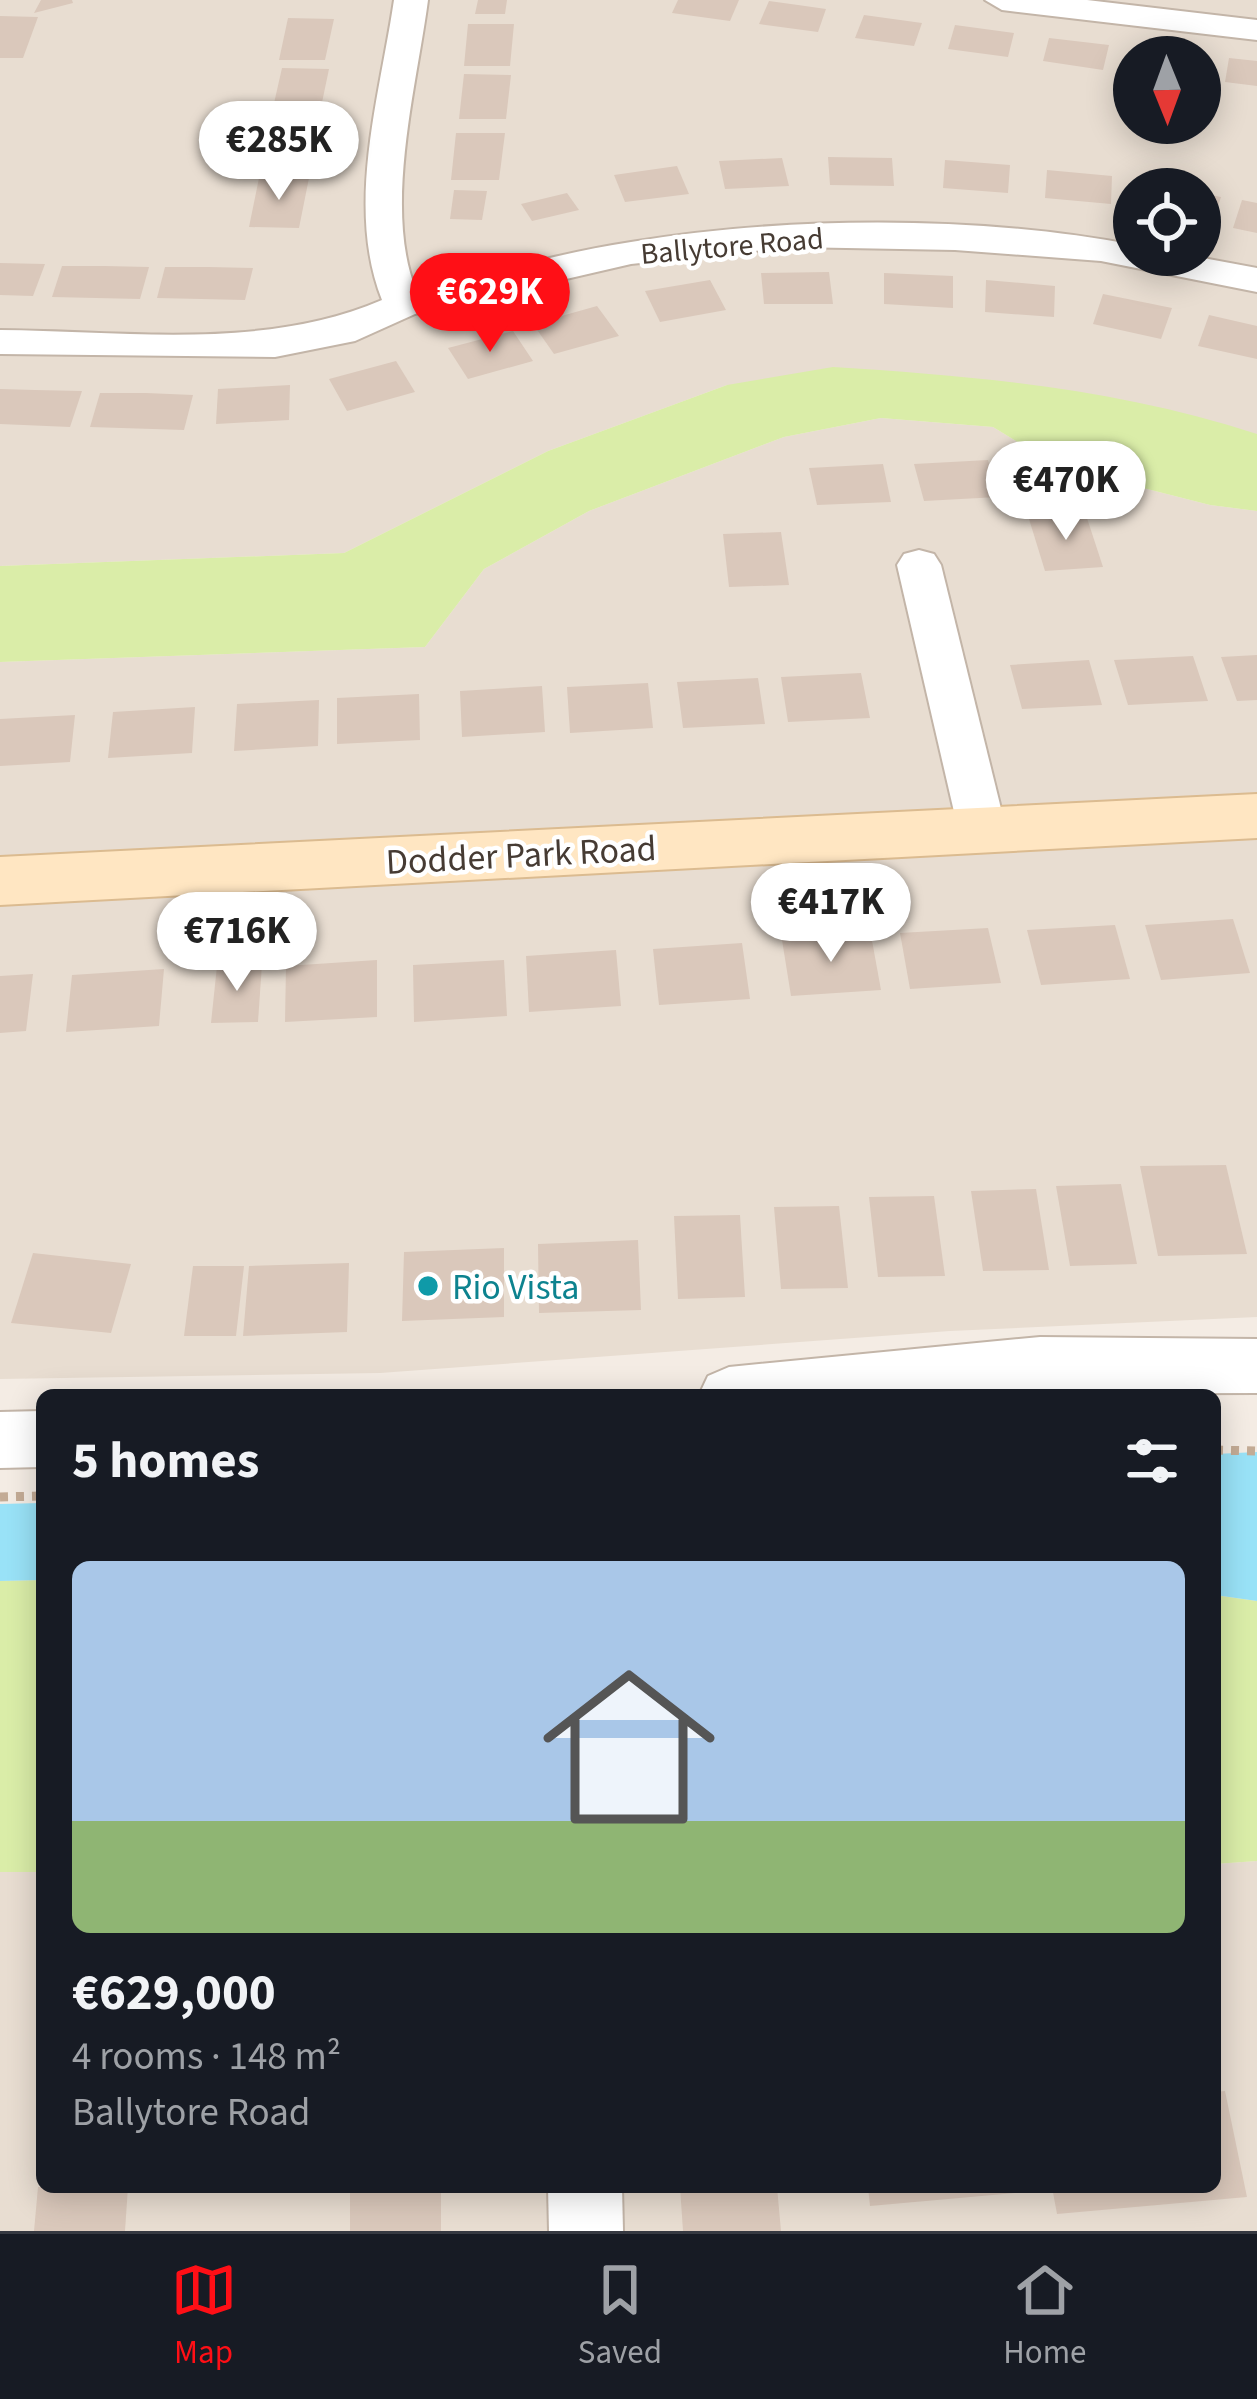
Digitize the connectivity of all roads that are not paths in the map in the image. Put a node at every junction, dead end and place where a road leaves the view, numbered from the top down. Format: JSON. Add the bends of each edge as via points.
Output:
{"nodes":[{"id":1,"x":411,"y":0,"type":"edge"},
{"id":2,"x":1002,"y":0,"type":"edge"},
{"id":3,"x":1257,"y":30,"type":"edge"},
{"id":4,"x":1257,"y":280,"type":"edge"},
{"id":5,"x":403,"y":305,"type":"junction"},
{"id":6,"x":0,"y":341,"type":"edge"},
{"id":7,"x":919,"y":565,"type":"dead end"},
{"id":8,"x":1257,"y":816,"type":"edge"},
{"id":9,"x":982,"y":829,"type":"junction"},
{"id":10,"x":0,"y":881,"type":"edge"},
{"id":11,"x":1257,"y":1366,"type":"edge"},
{"id":12,"x":789,"y":1389,"type":"edge"},
{"id":13,"x":36,"y":1438,"type":"edge"},
{"id":14,"x":0,"y":1440,"type":"edge"},
{"id":15,"x":585,"y":2193,"type":"edge"},
{"id":16,"x":586,"y":2231,"type":"edge"}],
"edges":[{"from":1,"to":5,"type":"street","via":[[384,226],[390,283]]},
{"from":2,"to":3,"type":"street"},
{"from":4,"to":5,"type":"street","name":"Ballytore Road","via":[[1101,250],[792,236],[631,253]]},
{"from":5,"to":6,"type":"street","name":"Ballytore Road","via":[[341,332],[274,345]]},
{"from":7,"to":9,"type":"street"},
{"from":8,"to":9,"type":"main road","name":"Dodder Park Road"},
{"from":9,"to":10,"type":"main road","name":"Dodder Park Road"},
{"from":11,"to":12,"type":"street","via":[[1040,1364]]},
{"from":13,"to":14,"type":"street"},
{"from":15,"to":16,"type":"street"}]}
